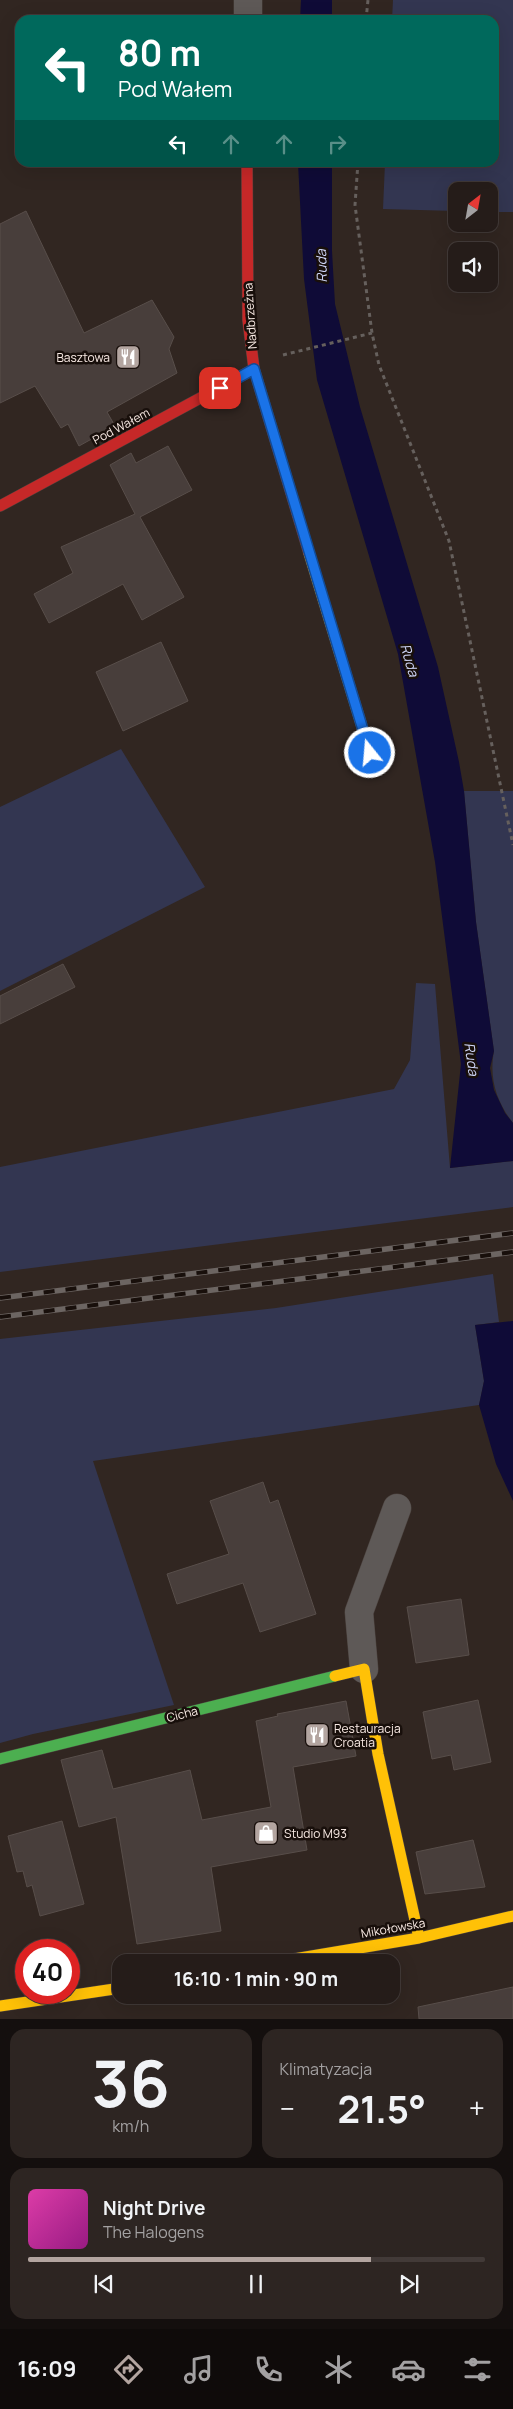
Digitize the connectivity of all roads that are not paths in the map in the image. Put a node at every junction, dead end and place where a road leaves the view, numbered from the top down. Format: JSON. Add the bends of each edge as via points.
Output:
{"nodes":[{"id":1,"x":248,"y":0,"type":"edge"},
{"id":2,"x":248,"y":15,"type":"edge"},
{"id":3,"x":247,"y":167,"type":"edge"},
{"id":4,"x":254,"y":369,"type":"junction"},
{"id":5,"x":0,"y":506,"type":"edge"},
{"id":6,"x":370,"y":753,"type":"dead end"},
{"id":7,"x":397,"y":1508,"type":"dead end"},
{"id":8,"x":364,"y":1669,"type":"junction"},
{"id":9,"x":0,"y":1759,"type":"edge"},
{"id":10,"x":513,"y":1916,"type":"edge"},
{"id":11,"x":419,"y":1938,"type":"junction"},
{"id":12,"x":324,"y":1954,"type":"edge"},
{"id":13,"x":112,"y":1989,"type":"edge"},
{"id":14,"x":0,"y":2006,"type":"edge"}],
"edges":[{"from":1,"to":2,"type":"street"},
{"from":3,"to":4,"type":"street","name":"Nadbrzeżna","via":[[248,320]]},
{"from":4,"to":5,"type":"street","name":"Pod Wałem"},
{"from":4,"to":6,"type":"street","name":"Nadbrzeżna"},
{"from":7,"to":8,"type":"street","via":[[359,1612]]},
{"from":8,"to":9,"type":"street","name":"Cicha"},
{"from":8,"to":11,"type":"street","via":[[378,1754]]},
{"from":10,"to":11,"type":"street","name":"Mikołowska"},
{"from":11,"to":12,"type":"street","name":"Mikołowska"},
{"from":13,"to":14,"type":"street"}]}
